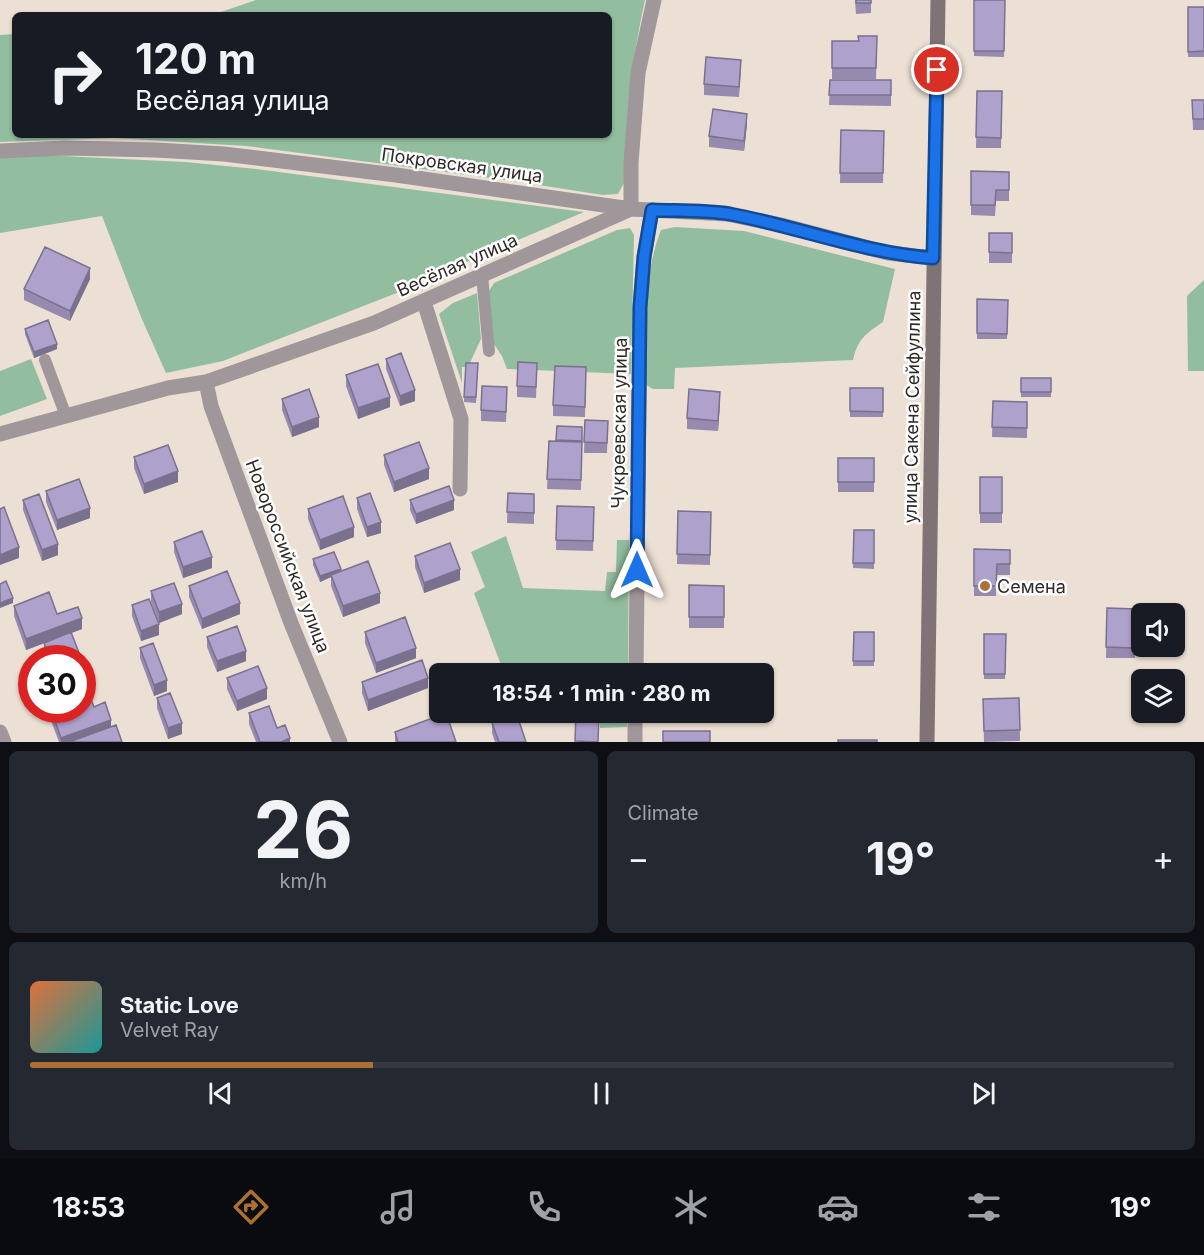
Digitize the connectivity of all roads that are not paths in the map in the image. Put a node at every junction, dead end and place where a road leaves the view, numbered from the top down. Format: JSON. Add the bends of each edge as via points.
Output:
{"nodes":[{"id":1,"x":654,"y":0,"type":"edge"},
{"id":2,"x":938,"y":0,"type":"edge"},
{"id":3,"x":0,"y":151,"type":"edge"},
{"id":4,"x":630,"y":209,"type":"junction"},
{"id":5,"x":652,"y":210,"type":"junction"},
{"id":6,"x":933,"y":258,"type":"junction"},
{"id":7,"x":482,"y":275,"type":"junction"},
{"id":8,"x":424,"y":302,"type":"junction"},
{"id":9,"x":489,"y":351,"type":"dead end"},
{"id":10,"x":45,"y":360,"type":"dead end"},
{"id":11,"x":207,"y":382,"type":"junction"},
{"id":12,"x":66,"y":416,"type":"junction"},
{"id":13,"x":0,"y":434,"type":"edge"},
{"id":14,"x":460,"y":489,"type":"dead end"},
{"id":15,"x":636,"y":663,"type":"edge"},
{"id":16,"x":635,"y":723,"type":"edge"},
{"id":17,"x":0,"y":732,"type":"edge"},
{"id":18,"x":4,"y":742,"type":"edge"},
{"id":19,"x":340,"y":742,"type":"edge"},
{"id":20,"x":635,"y":742,"type":"edge"},
{"id":21,"x":927,"y":742,"type":"edge"}],
"edges":[{"from":1,"to":4,"type":"street","via":[[638,73]]},
{"from":2,"to":6,"type":"main road","name":"улица Сакена Сейфуллина"},
{"from":3,"to":4,"type":"street","name":"Покровская улица","via":[[64,148],[224,154]]},
{"from":4,"to":5,"type":"street","name":"Весёлая улица"},
{"from":4,"to":7,"type":"street","name":"Весёлая улица"},
{"from":5,"to":6,"type":"street","name":"Весёлая улица","via":[[727,214],[888,254]]},
{"from":5,"to":15,"type":"street","name":"Чукреевская улица","via":[[640,307]]},
{"from":6,"to":21,"type":"main road","name":"улица Сакена Сейфуллина"},
{"from":7,"to":8,"type":"street","name":"Весёлая улица"},
{"from":7,"to":9,"type":"lane"},
{"from":8,"to":11,"type":"street","name":"Весёлая улица"},
{"from":8,"to":14,"type":"street","via":[[461,419]]},
{"from":10,"to":12,"type":"lane"},
{"from":11,"to":12,"type":"street","name":"Весёлая улица","via":[[168,388]]},
{"from":11,"to":19,"type":"street","name":"Новороссийская улица","via":[[211,406],[287,613]]},
{"from":12,"to":13,"type":"street","name":"Весёлая улица"},
{"from":16,"to":20,"type":"street"},
{"from":17,"to":18,"type":"street"}]}
